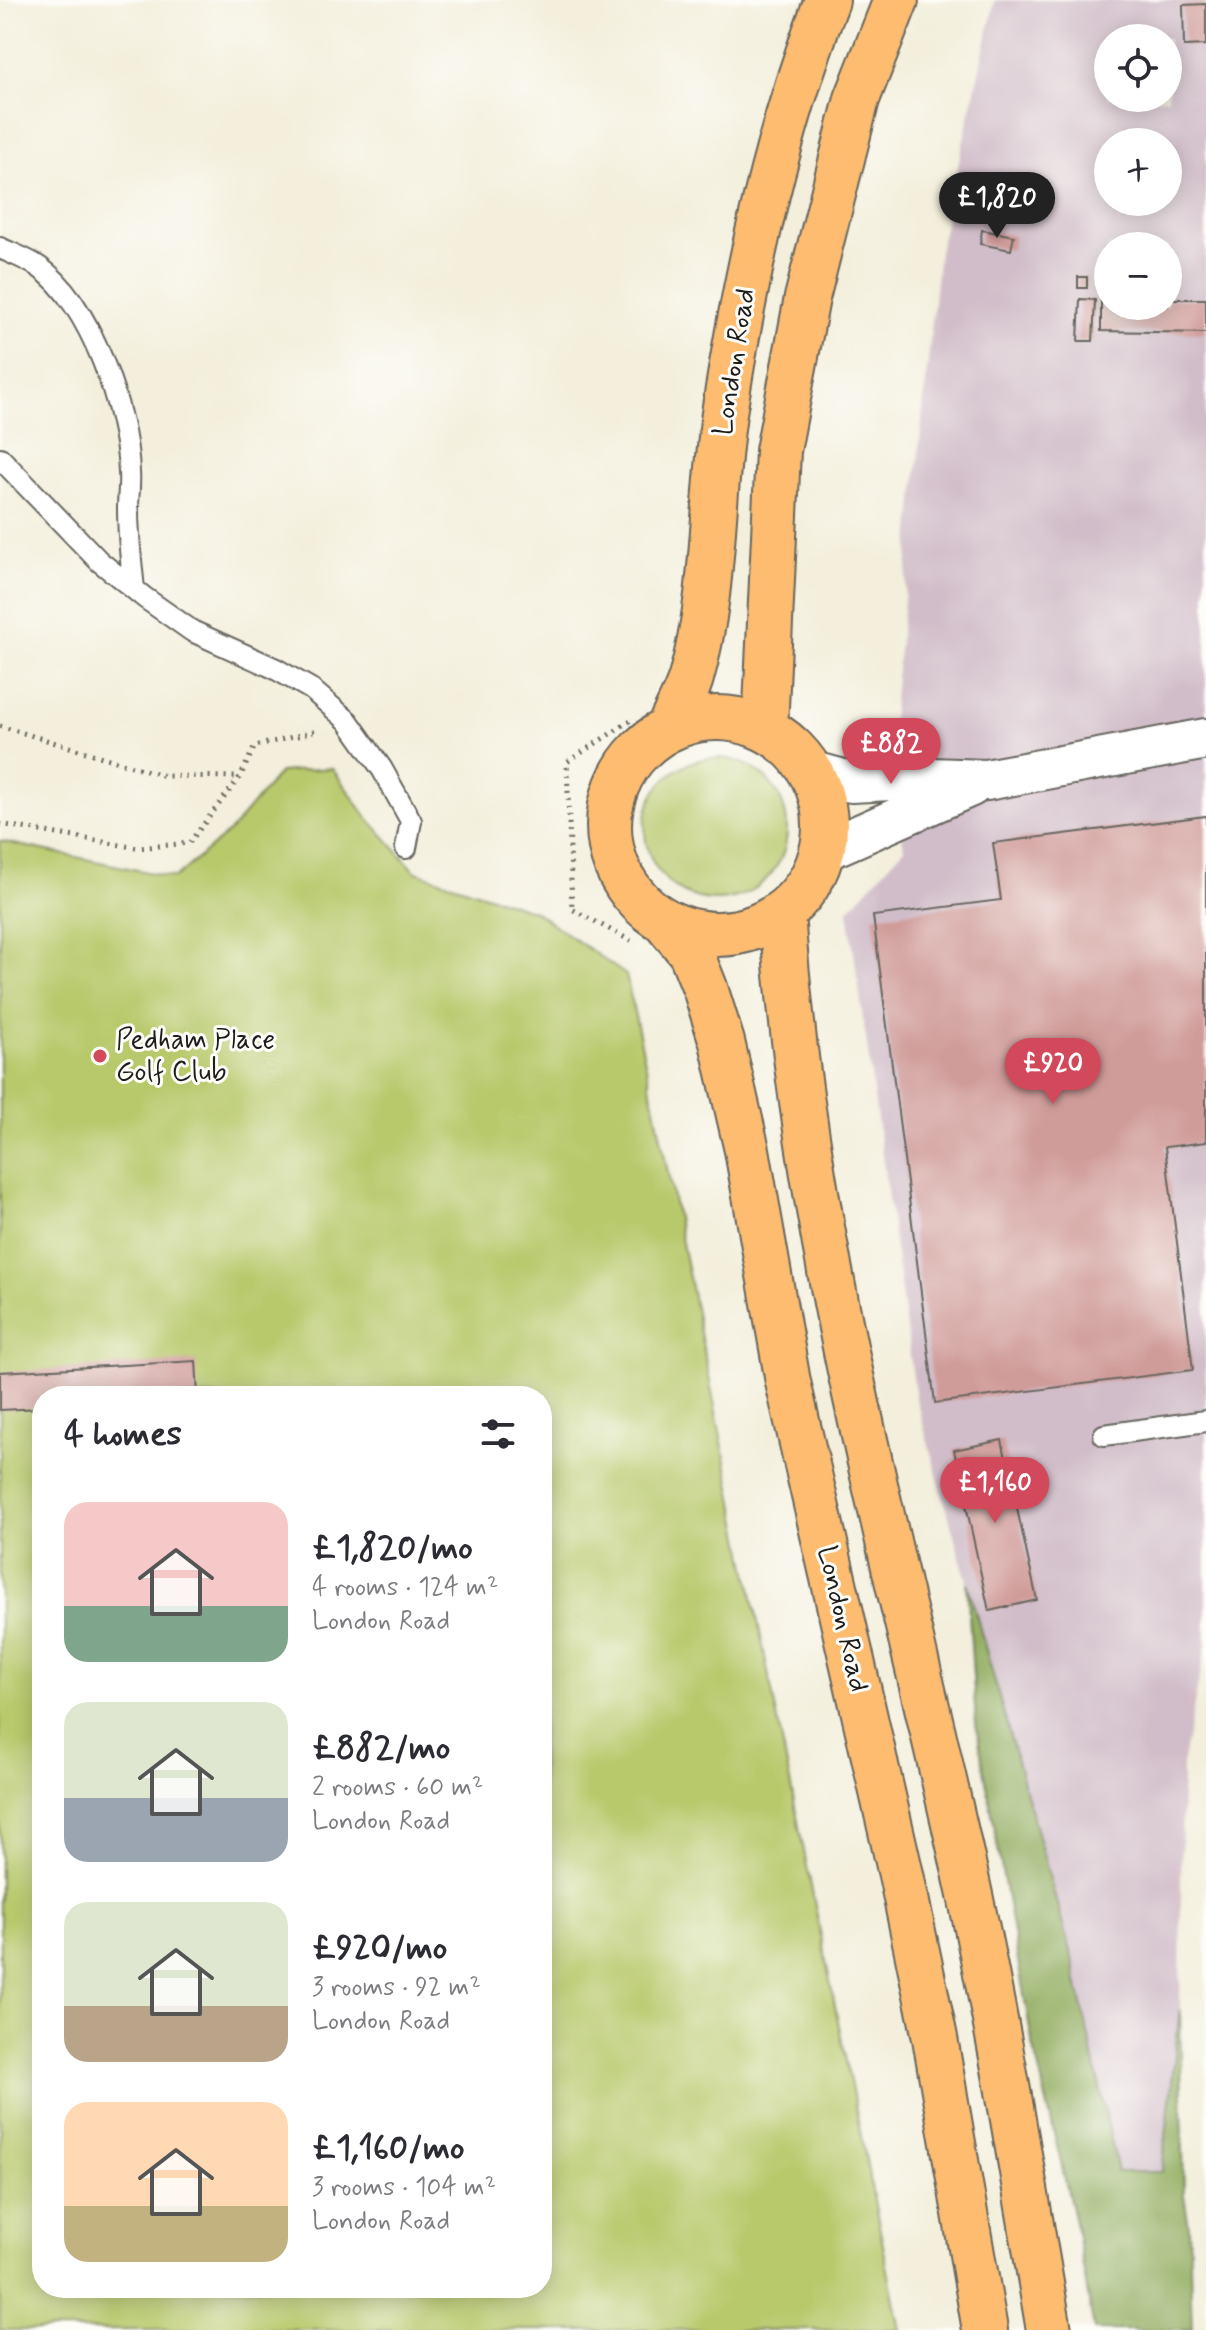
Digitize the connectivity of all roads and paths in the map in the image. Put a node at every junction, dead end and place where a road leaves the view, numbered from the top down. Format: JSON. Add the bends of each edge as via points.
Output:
{"nodes":[{"id":1,"x":827,"y":0,"type":"edge"},
{"id":2,"x":896,"y":0,"type":"edge"},
{"id":3,"x":0,"y":248,"type":"edge"},
{"id":4,"x":0,"y":458,"type":"edge"},
{"id":5,"x":134,"y":589,"type":"junction"},
{"id":6,"x":0,"y":726,"type":"edge"},
{"id":7,"x":669,"y":728,"type":"junction"},
{"id":8,"x":765,"y":729,"type":"junction"},
{"id":9,"x":322,"y":739,"type":"dead end"},
{"id":10,"x":1206,"y":739,"type":"edge"},
{"id":11,"x":810,"y":771,"type":"junction"},
{"id":12,"x":240,"y":777,"type":"junction"},
{"id":13,"x":986,"y":780,"type":"junction"},
{"id":14,"x":0,"y":824,"type":"edge"},
{"id":15,"x":406,"y":848,"type":"dead end"},
{"id":16,"x":821,"y":852,"type":"junction"},
{"id":17,"x":782,"y":912,"type":"junction"},
{"id":18,"x":665,"y":921,"type":"junction"},
{"id":19,"x":1206,"y":1421,"type":"edge"},
{"id":20,"x":1104,"y":1435,"type":"dead end"},
{"id":21,"x":985,"y":2330,"type":"edge"},
{"id":22,"x":1049,"y":2330,"type":"edge"}],
"edges":[{"from":1,"to":7,"type":"main road","name":"London Road","via":[[802,65],[765,196],[724,409],[703,623],[691,681]]},
{"from":2,"to":8,"type":"main road","name":"London Road","via":[[857,99],[807,298],[778,451]]},
{"from":3,"to":5,"type":"lane","via":[[40,268],[66,294],[105,369],[130,471]]},
{"from":4,"to":5,"type":"lane","via":[[99,561]]},
{"from":5,"to":15,"type":"lane","via":[[192,631],[311,689],[348,721],[411,821]]},
{"from":6,"to":12,"type":"path","via":[[165,776]]},
{"from":7,"to":8,"type":"main road","via":[[717,718]]},
{"from":7,"to":18,"type":"main road","via":[[648,742],[618,782],[609,836],[627,887]]},
{"from":8,"to":11,"type":"main road"},
{"from":9,"to":12,"type":"path","via":[[313,732],[255,746]]},
{"from":10,"to":13,"type":"street"},
{"from":11,"to":13,"type":"street","via":[[851,782]]},
{"from":11,"to":16,"type":"main road","via":[[825,824]]},
{"from":12,"to":14,"type":"path","via":[[189,843],[138,848]]},
{"from":13,"to":16,"type":"street"},
{"from":16,"to":17,"type":"main road","via":[[813,875]]},
{"from":17,"to":18,"type":"main road","via":[[755,927],[725,934],[694,932]]},
{"from":17,"to":22,"type":"main road","via":[[804,1123],[827,1254],[970,1894]]},
{"from":18,"to":21,"type":"main road","name":"London Road","via":[[691,953],[705,988],[747,1150],[788,1382],[935,2038]]},
{"from":19,"to":20,"type":"lane"}]}
